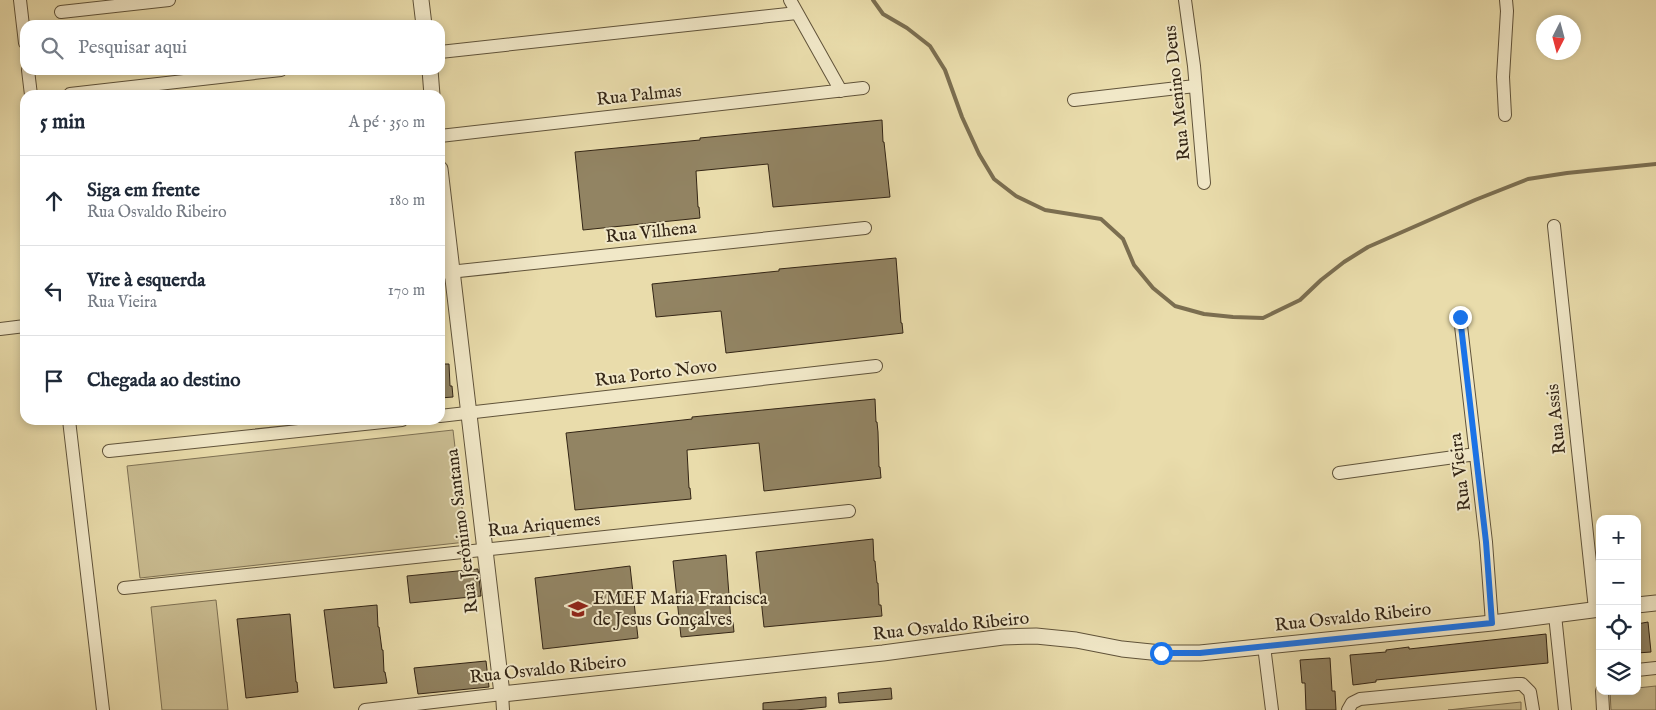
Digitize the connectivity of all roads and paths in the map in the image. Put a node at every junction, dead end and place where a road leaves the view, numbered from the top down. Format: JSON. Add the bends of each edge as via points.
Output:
{"nodes":[{"id":1,"x":20,"y":0,"type":"edge"},
{"id":2,"x":169,"y":0,"type":"edge"},
{"id":3,"x":421,"y":0,"type":"edge"},
{"id":4,"x":790,"y":0,"type":"edge"},
{"id":5,"x":1185,"y":0,"type":"edge"},
{"id":6,"x":1506,"y":0,"type":"edge"},
{"id":7,"x":61,"y":12,"type":"dead end"},
{"id":8,"x":797,"y":13,"type":"junction"},
{"id":9,"x":22,"y":20,"type":"edge"},
{"id":10,"x":423,"y":20,"type":"edge"},
{"id":11,"x":445,"y":51,"type":"edge"},
{"id":12,"x":29,"y":75,"type":"edge"},
{"id":13,"x":236,"y":75,"type":"edge"},
{"id":14,"x":430,"y":75,"type":"edge"},
{"id":15,"x":1195,"y":86,"type":"junction"},
{"id":16,"x":863,"y":88,"type":"dead end"},
{"id":17,"x":30,"y":90,"type":"edge"},
{"id":18,"x":105,"y":90,"type":"edge"},
{"id":19,"x":432,"y":90,"type":"edge"},
{"id":20,"x":841,"y":91,"type":"junction"},
{"id":21,"x":1074,"y":100,"type":"dead end"},
{"id":22,"x":1505,"y":115,"type":"dead end"},
{"id":23,"x":445,"y":135,"type":"edge"},
{"id":24,"x":1204,"y":183,"type":"dead end"},
{"id":25,"x":1554,"y":226,"type":"dead end"},
{"id":26,"x":865,"y":228,"type":"dead end"},
{"id":27,"x":445,"y":255,"type":"edge"},
{"id":28,"x":446,"y":272,"type":"edge"},
{"id":29,"x":1460,"y":317,"type":"dead end"},
{"id":30,"x":20,"y":327,"type":"edge"},
{"id":31,"x":0,"y":329,"type":"edge"},
{"id":32,"x":876,"y":366,"type":"dead end"},
{"id":33,"x":468,"y":413,"type":"junction"},
{"id":34,"x":445,"y":415,"type":"edge"},
{"id":35,"x":70,"y":425,"type":"edge"},
{"id":36,"x":356,"y":425,"type":"edge"},
{"id":37,"x":109,"y":452,"type":"dead end"},
{"id":38,"x":1476,"y":454,"type":"junction"},
{"id":39,"x":1339,"y":473,"type":"dead end"},
{"id":40,"x":849,"y":511,"type":"dead end"},
{"id":41,"x":484,"y":551,"type":"junction"},
{"id":42,"x":124,"y":588,"type":"dead end"},
{"id":43,"x":1656,"y":603,"type":"edge"},
{"id":44,"x":1597,"y":605,"type":"edge"},
{"id":45,"x":1641,"y":605,"type":"edge"},
{"id":46,"x":1596,"y":609,"type":"edge"},
{"id":47,"x":1555,"y":615,"type":"junction"},
{"id":48,"x":1492,"y":623,"type":"junction"},
{"id":49,"x":1264,"y":646,"type":"junction"},
{"id":50,"x":1656,"y":668,"type":"edge"},
{"id":51,"x":1641,"y":670,"type":"edge"},
{"id":52,"x":502,"y":694,"type":"junction"},
{"id":53,"x":1602,"y":695,"type":"edge"},
{"id":54,"x":103,"y":710,"type":"edge"},
{"id":55,"x":365,"y":710,"type":"edge"},
{"id":56,"x":504,"y":710,"type":"edge"},
{"id":57,"x":1272,"y":710,"type":"edge"},
{"id":58,"x":1348,"y":710,"type":"edge"},
{"id":59,"x":1533,"y":710,"type":"edge"},
{"id":60,"x":1565,"y":710,"type":"edge"},
{"id":61,"x":1603,"y":710,"type":"edge"}],
"edges":[{"from":1,"to":9,"type":"street"},
{"from":2,"to":7,"type":"street"},
{"from":3,"to":10,"type":"street"},
{"from":4,"to":8,"type":"street"},
{"from":5,"to":15,"type":"street","name":"Rua Menino Deus"},
{"from":6,"to":22,"type":"street","via":[[1502,77]]},
{"from":8,"to":11,"type":"street"},
{"from":8,"to":20,"type":"street"},
{"from":12,"to":17,"type":"street"},
{"from":13,"to":18,"type":"street"},
{"from":14,"to":19,"type":"street"},
{"from":15,"to":21,"type":"street"},
{"from":15,"to":24,"type":"street","name":"Rua Menino Deus"},
{"from":16,"to":20,"type":"street","name":"Rua Palmas"},
{"from":20,"to":23,"type":"street","name":"Rua Palmas"},
{"from":25,"to":44,"type":"street","name":"Rua Assis"},
{"from":26,"to":28,"type":"street","name":"Rua Vilhena"},
{"from":27,"to":28,"type":"street","name":"Rua Jerônimo Santana"},
{"from":28,"to":33,"type":"street","name":"Rua Jerônimo Santana"},
{"from":29,"to":38,"type":"street","name":"Rua Vieira"},
{"from":30,"to":31,"type":"street"},
{"from":32,"to":33,"type":"street","name":"Rua Porto Novo"},
{"from":33,"to":34,"type":"street","name":"Rua Porto Novo"},
{"from":33,"to":41,"type":"street","name":"Rua Jerônimo Santana"},
{"from":35,"to":54,"type":"street"},
{"from":36,"to":37,"type":"street"},
{"from":38,"to":39,"type":"street"},
{"from":38,"to":48,"type":"street","name":"Rua Vieira"},
{"from":40,"to":41,"type":"street","name":"Rua Ariquemes"},
{"from":41,"to":42,"type":"street","name":"Rua Ariquemes"},
{"from":41,"to":52,"type":"street","name":"Rua Jerônimo Santana"},
{"from":43,"to":45,"type":"street"},
{"from":46,"to":47,"type":"street","name":"Rua Osvaldo Ribeiro"},
{"from":47,"to":48,"type":"street","name":"Rua Osvaldo Ribeiro"},
{"from":47,"to":60,"type":"street"},
{"from":48,"to":49,"type":"street","name":"Rua Osvaldo Ribeiro"},
{"from":49,"to":52,"type":"street","name":"Rua Osvaldo Ribeiro","via":[[1200,653],[1161,653],[1076,640],[1003,637]]},
{"from":49,"to":57,"type":"street"},
{"from":50,"to":51,"type":"street"},
{"from":52,"to":55,"type":"street","name":"Rua Osvaldo Ribeiro"},
{"from":52,"to":56,"type":"street","name":"Rua Jerônimo Santana"},
{"from":53,"to":61,"type":"street"},
{"from":58,"to":59,"type":"street","via":[[1360,699],[1517,684],[1522,684],[1530,692]]}]}
